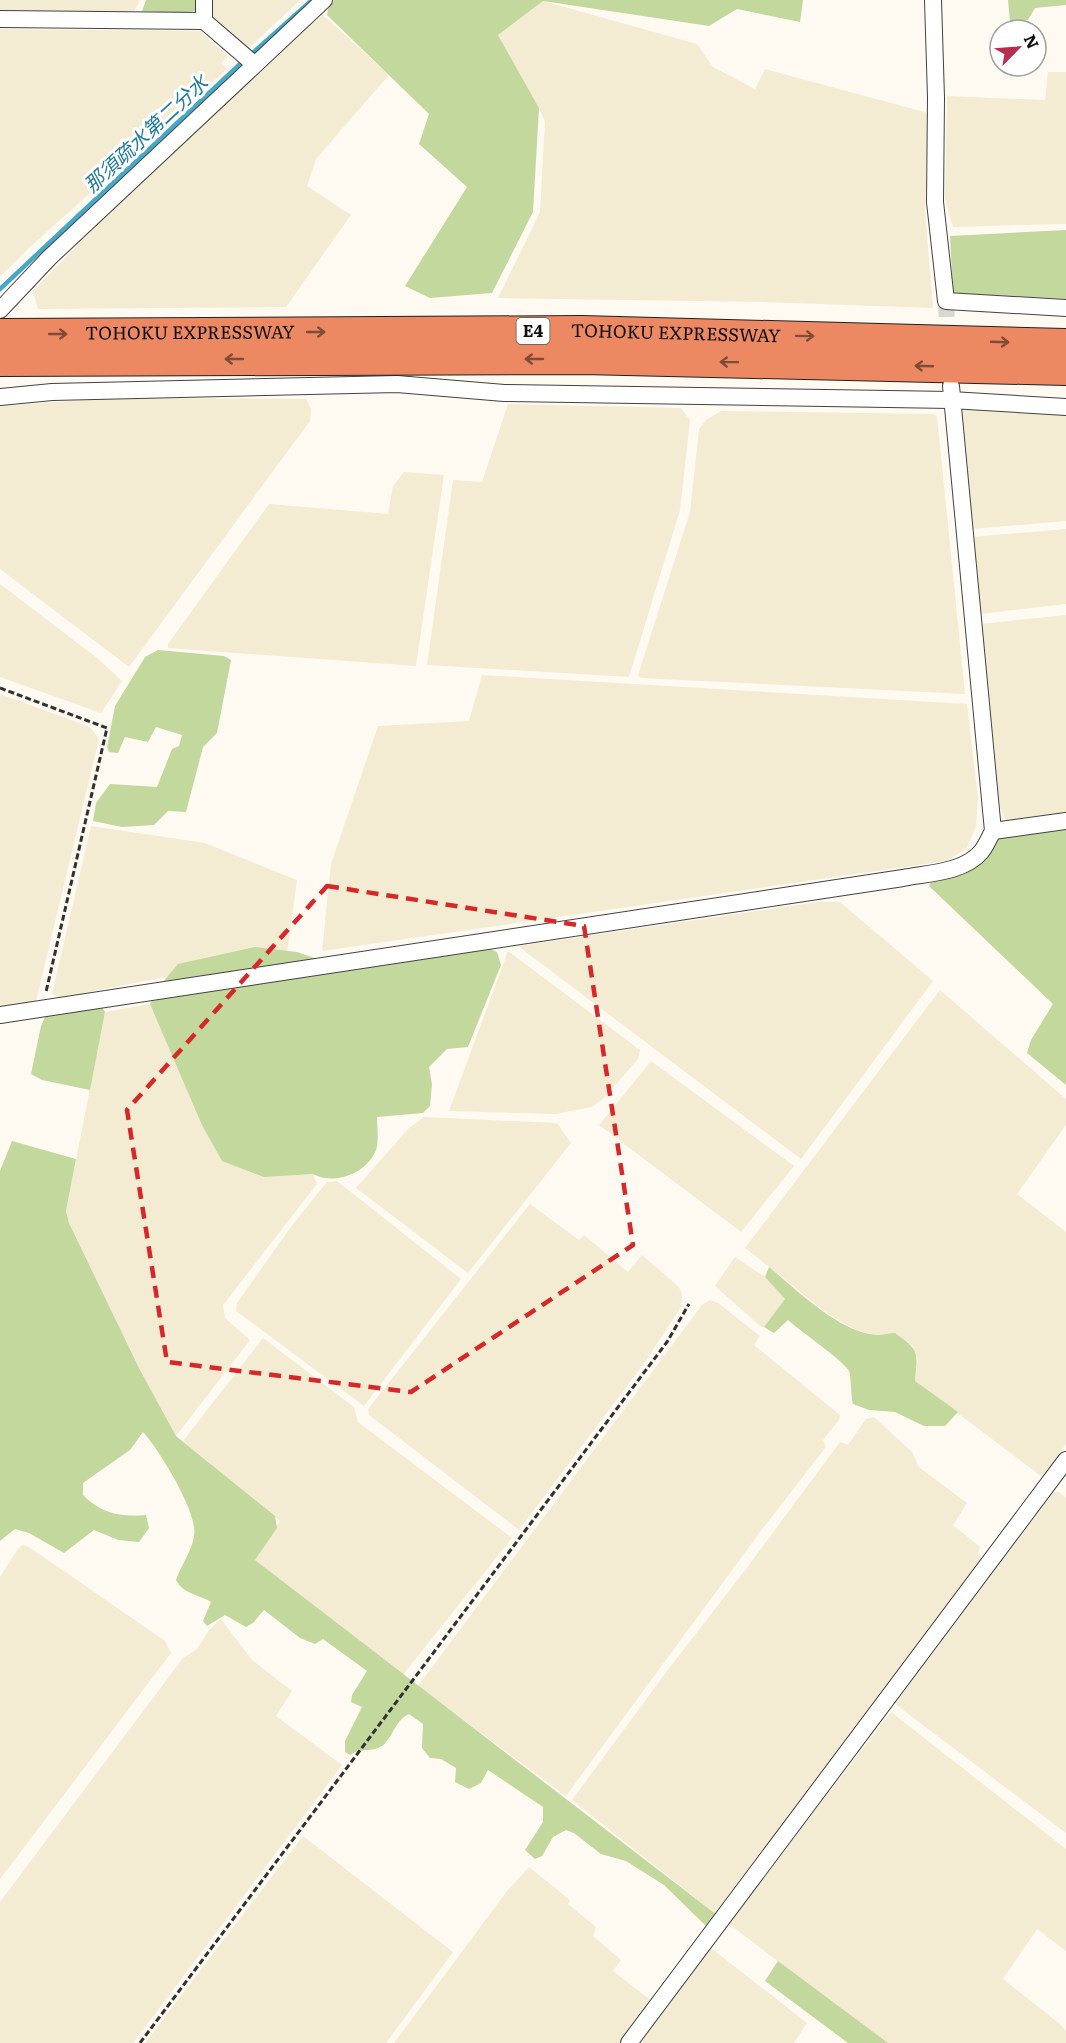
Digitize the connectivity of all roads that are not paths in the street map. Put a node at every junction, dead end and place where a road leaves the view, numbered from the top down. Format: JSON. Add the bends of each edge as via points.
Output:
{"nodes":[{"id":1,"x":204,"y":0,"type":"edge"},
{"id":2,"x":324,"y":0,"type":"edge"},
{"id":3,"x":933,"y":0,"type":"edge"},
{"id":4,"x":0,"y":19,"type":"edge"},
{"id":5,"x":204,"y":21,"type":"junction"},
{"id":6,"x":254,"y":64,"type":"junction"},
{"id":7,"x":1066,"y":308,"type":"edge"},
{"id":8,"x":0,"y":310,"type":"edge"},
{"id":9,"x":0,"y":334,"type":"edge"},
{"id":10,"x":1066,"y":344,"type":"edge"},
{"id":11,"x":0,"y":361,"type":"edge"},
{"id":12,"x":1066,"y":370,"type":"edge"},
{"id":13,"x":951,"y":393,"type":"junction"},
{"id":14,"x":0,"y":397,"type":"edge"},
{"id":15,"x":1066,"y":407,"type":"edge"},
{"id":16,"x":1066,"y":821,"type":"edge"},
{"id":17,"x":993,"y":831,"type":"junction"},
{"id":18,"x":0,"y":1015,"type":"edge"},
{"id":19,"x":1066,"y":1460,"type":"edge"},
{"id":20,"x":629,"y":2043,"type":"edge"}],
"edges":[{"from":1,"to":5,"type":"street"},
{"from":2,"to":6,"type":"street"},
{"from":3,"to":7,"type":"street","via":[[935,202],[946,301]]},
{"from":4,"to":5,"type":"street"},
{"from":5,"to":6,"type":"street"},
{"from":6,"to":8,"type":"street","via":[[49,258]]},
{"from":9,"to":10,"type":"highway","name":"TOHOKU EXPRESSWAY","number":"E4","one_way":true,"via":[[582,331]]},
{"from":12,"to":11,"type":"highway","name":"TOHOKU EXPRESSWAY","number":"E4","one_way":true,"via":[[582,359]]},
{"from":13,"to":14,"type":"street","via":[[504,393],[397,384],[52,392]]},
{"from":13,"to":15,"type":"street"},
{"from":13,"to":17,"type":"street"},
{"from":16,"to":17,"type":"street"},
{"from":17,"to":18,"type":"street","via":[[973,859],[940,871]]},
{"from":19,"to":20,"type":"street"}]}
